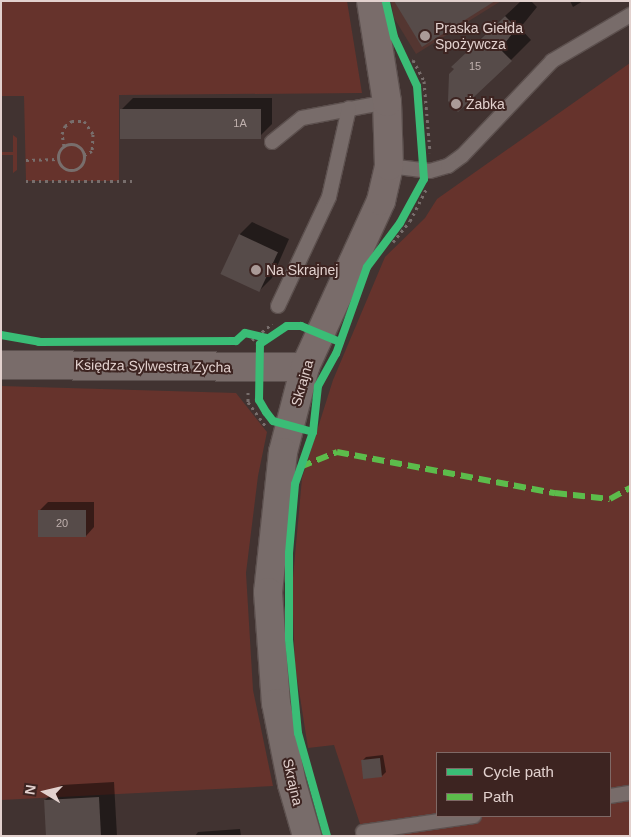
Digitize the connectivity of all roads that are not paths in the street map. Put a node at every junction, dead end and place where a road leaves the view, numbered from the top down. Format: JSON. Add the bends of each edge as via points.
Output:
{"nodes":[{"id":1,"x":371,"y":1,"type":"edge"},
{"id":2,"x":630,"y":15,"type":"edge"},
{"id":3,"x":387,"y":102,"type":"junction"},
{"id":4,"x":349,"y":108,"type":"junction"},
{"id":5,"x":272,"y":142,"type":"dead end"},
{"id":6,"x":389,"y":166,"type":"junction"},
{"id":7,"x":278,"y":306,"type":"dead end"},
{"id":8,"x":1,"y":365,"type":"edge"},
{"id":9,"x":305,"y":367,"type":"junction"},
{"id":10,"x":630,"y":793,"type":"edge"},
{"id":11,"x":611,"y":796,"type":"edge"},
{"id":12,"x":467,"y":817,"type":"edge"},
{"id":13,"x":363,"y":832,"type":"dead end"},
{"id":14,"x":307,"y":836,"type":"edge"}],
"edges":[{"from":1,"to":3,"type":"street","name":"Skrajna"},
{"from":2,"to":6,"type":"lane","via":[[552,61],[462,156],[441,170]]},
{"from":3,"to":4,"type":"lane"},
{"from":3,"to":6,"type":"street","name":"Skrajna"},
{"from":4,"to":5,"type":"lane","via":[[302,118]]},
{"from":4,"to":7,"type":"lane","via":[[329,197]]},
{"from":6,"to":9,"type":"street","name":"Skrajna","via":[[380,201]]},
{"from":8,"to":9,"type":"street","name":"Księdza Sylwestra Zycha"},
{"from":9,"to":14,"type":"street","name":"Skrajna","via":[[290,426],[271,549],[269,640],[276,703],[292,784]]},
{"from":10,"to":11,"type":"lane"},
{"from":12,"to":13,"type":"lane"}]}
